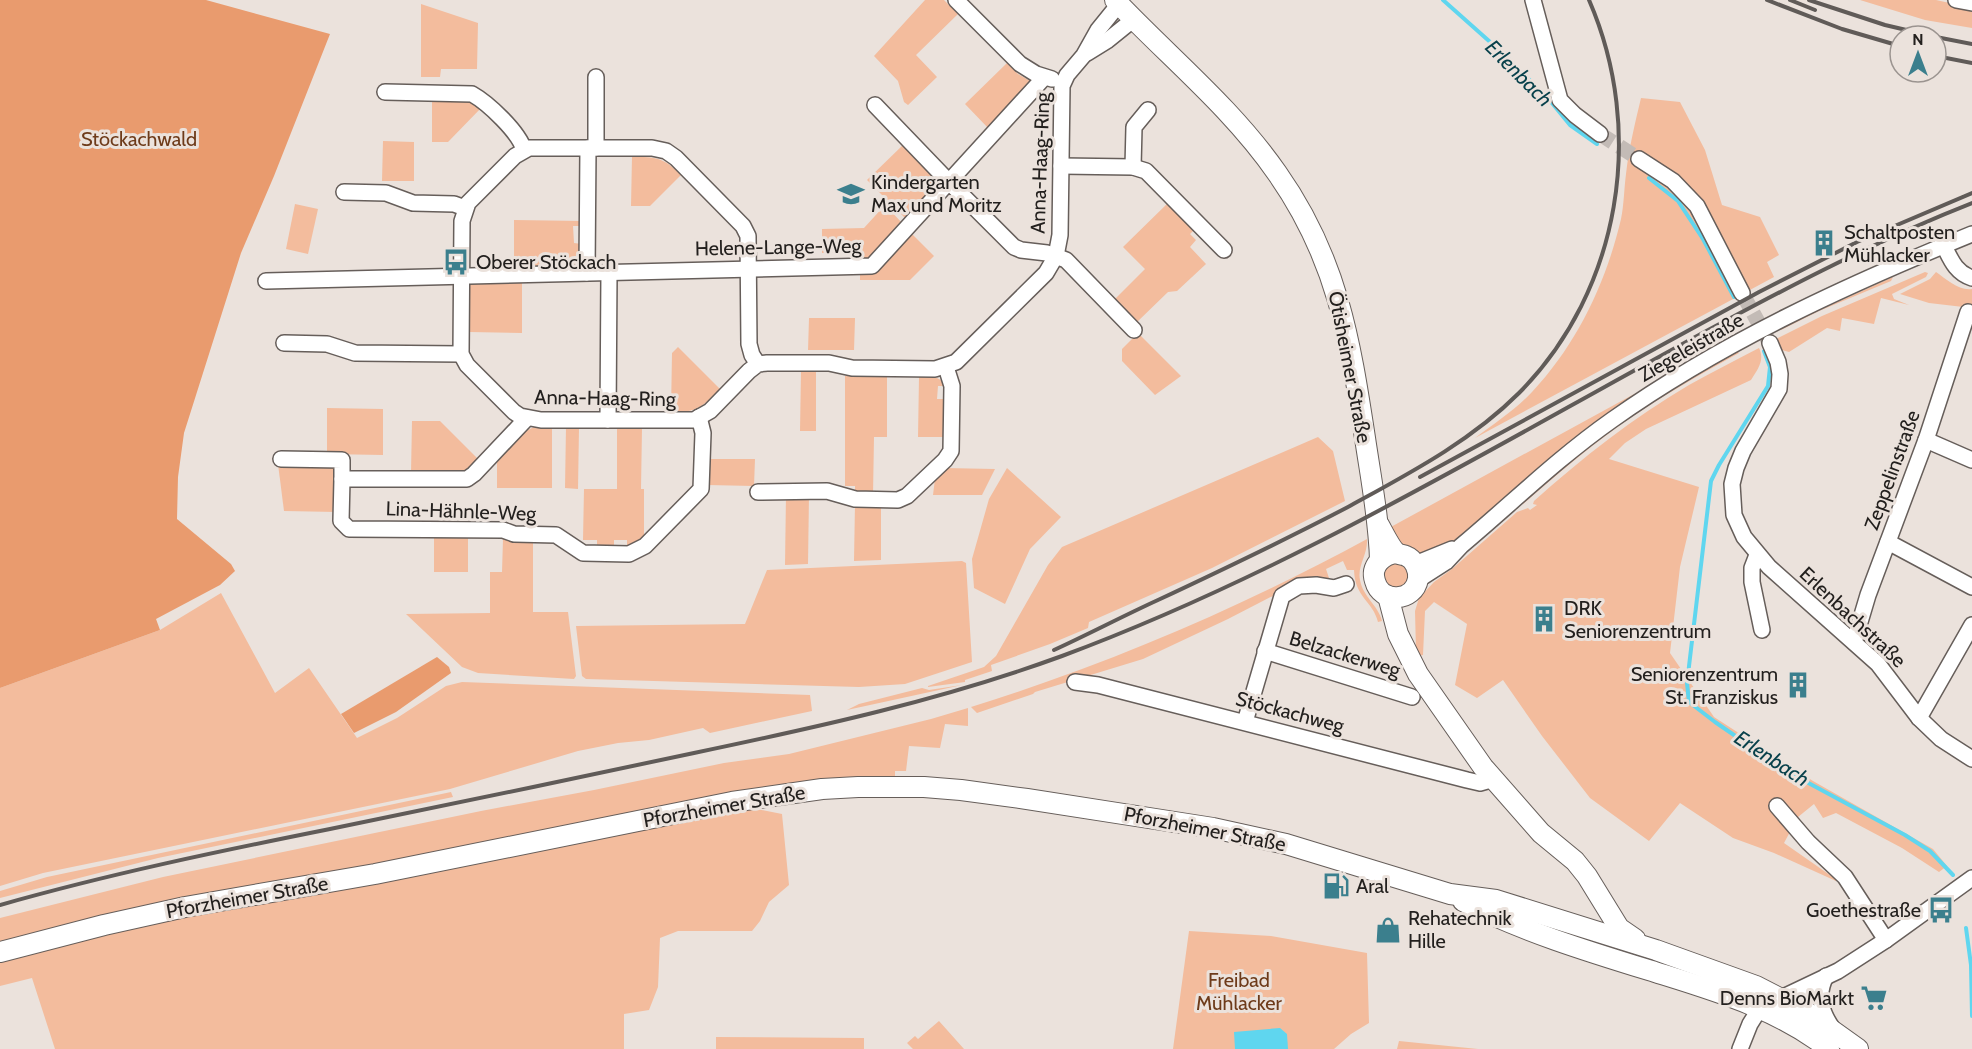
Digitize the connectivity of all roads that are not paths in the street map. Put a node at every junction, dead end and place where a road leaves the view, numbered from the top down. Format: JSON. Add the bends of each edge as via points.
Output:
{"nodes":[{"id":1,"x":956,"y":0,"type":"edge"},
{"id":2,"x":1533,"y":0,"type":"edge"},
{"id":3,"x":1956,"y":0,"type":"edge"},
{"id":4,"x":1117,"y":2,"type":"edge"},
{"id":5,"x":1972,"y":3,"type":"edge"},
{"id":6,"x":1134,"y":19,"type":"junction"},
{"id":7,"x":1084,"y":55,"type":"junction"},
{"id":8,"x":596,"y":77,"type":"dead end"},
{"id":9,"x":1043,"y":77,"type":"junction"},
{"id":10,"x":1064,"y":81,"type":"junction"},
{"id":11,"x":385,"y":92,"type":"dead end"},
{"id":12,"x":875,"y":105,"type":"dead end"},
{"id":13,"x":1148,"y":110,"type":"dead end"},
{"id":14,"x":1600,"y":134,"type":"tunnel mouth"},
{"id":15,"x":592,"y":148,"type":"junction"},
{"id":16,"x":524,"y":150,"type":"junction"},
{"id":17,"x":1639,"y":159,"type":"tunnel mouth"},
{"id":18,"x":1061,"y":166,"type":"junction"},
{"id":19,"x":1133,"y":167,"type":"junction"},
{"id":20,"x":949,"y":182,"type":"junction"},
{"id":21,"x":344,"y":192,"type":"dead end"},
{"id":22,"x":465,"y":208,"type":"junction"},
{"id":23,"x":1972,"y":234,"type":"edge"},
{"id":24,"x":1944,"y":246,"type":"junction"},
{"id":25,"x":1224,"y":250,"type":"dead end"},
{"id":26,"x":1056,"y":256,"type":"junction"},
{"id":27,"x":749,"y":268,"type":"junction"},
{"id":28,"x":609,"y":272,"type":"junction"},
{"id":29,"x":587,"y":273,"type":"junction"},
{"id":30,"x":461,"y":276,"type":"junction"},
{"id":31,"x":1972,"y":279,"type":"edge"},
{"id":32,"x":266,"y":281,"type":"dead end"},
{"id":33,"x":1742,"y":293,"type":"tunnel mouth"},
{"id":34,"x":1968,"y":312,"type":"dead end"},
{"id":35,"x":1134,"y":330,"type":"dead end"},
{"id":36,"x":1770,"y":343,"type":"tunnel mouth"},
{"id":37,"x":284,"y":344,"type":"dead end"},
{"id":38,"x":461,"y":354,"type":"junction"},
{"id":39,"x":758,"y":364,"type":"junction"},
{"id":40,"x":946,"y":367,"type":"junction"},
{"id":41,"x":699,"y":417,"type":"junction"},
{"id":42,"x":527,"y":418,"type":"junction"},
{"id":43,"x":608,"y":420,"type":"junction"},
{"id":44,"x":1926,"y":440,"type":"junction"},
{"id":45,"x":281,"y":459,"type":"dead end"},
{"id":46,"x":1972,"y":460,"type":"edge"},
{"id":47,"x":342,"y":479,"type":"junction"},
{"id":48,"x":758,"y":492,"type":"dead end"},
{"id":49,"x":1888,"y":542,"type":"junction"},
{"id":50,"x":1757,"y":555,"type":"junction"},
{"id":51,"x":1388,"y":557,"type":"junction"},
{"id":52,"x":1416,"y":572,"type":"junction"},
{"id":53,"x":1346,"y":584,"type":"dead end"},
{"id":54,"x":1972,"y":586,"type":"edge"},
{"id":55,"x":1397,"y":596,"type":"junction"},
{"id":56,"x":1972,"y":624,"type":"edge"},
{"id":57,"x":1762,"y":630,"type":"dead end"},
{"id":58,"x":1854,"y":642,"type":"junction"},
{"id":59,"x":1265,"y":651,"type":"junction"},
{"id":60,"x":1075,"y":682,"type":"dead end"},
{"id":61,"x":1412,"y":697,"type":"dead end"},
{"id":62,"x":1919,"y":718,"type":"junction"},
{"id":63,"x":1245,"y":722,"type":"junction"},
{"id":64,"x":1972,"y":759,"type":"edge"},
{"id":65,"x":1494,"y":779,"type":"junction"},
{"id":66,"x":1777,"y":807,"type":"dead end"},
{"id":67,"x":1972,"y":878,"type":"edge"},
{"id":68,"x":1593,"y":885,"type":"junction"},
{"id":69,"x":1450,"y":894,"type":"junction"},
{"id":70,"x":1584,"y":926,"type":"junction"},
{"id":71,"x":1886,"y":940,"type":"junction"},
{"id":72,"x":1577,"y":946,"type":"junction"},
{"id":73,"x":1656,"y":950,"type":"junction"},
{"id":74,"x":0,"y":952,"type":"edge"},
{"id":75,"x":1826,"y":976,"type":"junction"},
{"id":76,"x":1781,"y":998,"type":"junction"},
{"id":77,"x":1761,"y":1008,"type":"junction"},
{"id":78,"x":1831,"y":1039,"type":"edge"},
{"id":79,"x":1740,"y":1049,"type":"edge"},
{"id":80,"x":1858,"y":1049,"type":"edge"}],
"edges":[{"from":1,"to":9,"type":"street","via":[[1020,64]]},
{"from":2,"to":14,"type":"street","via":[[1560,100]]},
{"from":3,"to":5,"type":"street"},
{"from":4,"to":6,"type":"main road","name":"Ötisheimer Straße"},
{"from":4,"to":7,"type":"street","name":"Anna-Haag-Ring"},
{"from":6,"to":7,"type":"street","name":"Anna-Haag-Ring"},
{"from":6,"to":51,"type":"main road","name":"Ötisheimer Straße","via":[[1228,113],[1260,151],[1302,213],[1324,259],[1347,329],[1378,523]]},
{"from":7,"to":10,"type":"street","name":"Anna-Haag-Ring"},
{"from":8,"to":15,"type":"street"},
{"from":9,"to":10,"type":"street"},
{"from":9,"to":20,"type":"street","name":"Helene-Lange-Weg"},
{"from":10,"to":18,"type":"street","name":"Anna-Haag-Ring"},
{"from":11,"to":16,"type":"street","via":[[472,94],[518,136]]},
{"from":12,"to":20,"type":"street"},
{"from":13,"to":19,"type":"street","via":[[1134,127]]},
{"from":15,"to":16,"type":"street"},
{"from":15,"to":27,"type":"street","via":[[659,148],[671,154],[742,226],[749,242]]},
{"from":15,"to":29,"type":"street"},
{"from":16,"to":22,"type":"street"},
{"from":17,"to":33,"type":"street","via":[[1673,181],[1697,206]]},
{"from":18,"to":19,"type":"street"},
{"from":18,"to":26,"type":"street","name":"Anna-Haag-Ring"},
{"from":19,"to":25,"type":"street","via":[[1154,177]]},
{"from":20,"to":26,"type":"street","via":[[1014,247]]},
{"from":20,"to":27,"type":"street","name":"Helene-Lange-Weg","via":[[872,266]]},
{"from":21,"to":22,"type":"street","via":[[386,194],[413,203]]},
{"from":22,"to":30,"type":"street"},
{"from":23,"to":24,"type":"street","name":"Ziegeleistraße"},
{"from":24,"to":31,"type":"street","via":[[1961,274]]},
{"from":24,"to":52,"type":"street","name":"Ziegeleistraße","via":[[1816,303],[1641,400],[1579,444],[1446,562]]},
{"from":26,"to":35,"type":"street","via":[[1075,268]]},
{"from":26,"to":40,"type":"street","name":"Anna-Haag-Ring","via":[[1038,281],[956,362]]},
{"from":27,"to":28,"type":"street","name":"Helene-Lange-Weg"},
{"from":27,"to":39,"type":"street","via":[[749,344]]},
{"from":28,"to":29,"type":"street","name":"Helene-Lange-Weg"},
{"from":28,"to":43,"type":"street"},
{"from":29,"to":30,"type":"street","name":"Helene-Lange-Weg"},
{"from":30,"to":32,"type":"street","name":"Helene-Lange-Weg"},
{"from":30,"to":38,"type":"street"},
{"from":34,"to":44,"type":"street","name":"Zeppelinstraße"},
{"from":36,"to":50,"type":"street","name":"Erlenbachstraße","via":[[1779,368],[1779,389],[1743,451],[1732,484],[1734,516]]},
{"from":37,"to":38,"type":"street","via":[[327,344],[355,353]]},
{"from":38,"to":42,"type":"street","name":"Anna-Haag-Ring","via":[[514,412]]},
{"from":39,"to":40,"type":"street","via":[[829,363],[867,369]]},
{"from":39,"to":41,"type":"street","name":"Anna-Haag-Ring"},
{"from":40,"to":48,"type":"street","via":[[952,386],[951,451],[907,496],[873,500],[827,490]]},
{"from":41,"to":43,"type":"street","name":"Anna-Haag-Ring","via":[[687,421]]},
{"from":41,"to":47,"type":"street","name":"Lina-Hähnle-Weg","via":[[703,433],[701,489],[645,546],[629,554],[583,553],[556,534],[349,529],[341,521]]},
{"from":42,"to":43,"type":"street","name":"Anna-Haag-Ring"},
{"from":42,"to":47,"type":"street","name":"Lina-Hähnle-Weg","via":[[467,478]]},
{"from":44,"to":46,"type":"street"},
{"from":44,"to":49,"type":"street","name":"Zeppelinstraße"},
{"from":45,"to":47,"type":"street","name":"Lina-Hähnle-Weg","via":[[342,459]]},
{"from":49,"to":54,"type":"street"},
{"from":49,"to":58,"type":"street","name":"Zeppelinstraße"},
{"from":50,"to":57,"type":"street","via":[[1752,582]]},
{"from":50,"to":58,"type":"street","name":"Erlenbachstraße"},
{"from":51,"to":52,"type":"main road","via":[[1410,558]]},
{"from":51,"to":55,"type":"main road","via":[[1374,571],[1375,584],[1383,594]]},
{"from":52,"to":55,"type":"main road","via":[[1415,587]]},
{"from":53,"to":59,"type":"street","name":"Belzackerweg","via":[[1334,588],[1299,586],[1282,596]]},
{"from":55,"to":65,"type":"main road","via":[[1408,654],[1418,674]]},
{"from":56,"to":62,"type":"street"},
{"from":58,"to":62,"type":"street","name":"Erlenbachstraße","via":[[1878,664]]},
{"from":59,"to":61,"type":"street","name":"Belzackerweg"},
{"from":59,"to":63,"type":"street","name":"Belzackerweg"},
{"from":60,"to":63,"type":"street","name":"Stöckachweg"},
{"from":62,"to":64,"type":"street","name":"Erlenbachstraße","via":[[1941,739]]},
{"from":63,"to":65,"type":"street","name":"Stöckachweg","via":[[1480,783]]},
{"from":65,"to":68,"type":"main road","via":[[1541,833],[1575,861]]},
{"from":66,"to":71,"type":"street","via":[[1845,877]]},
{"from":67,"to":71,"type":"street"},
{"from":68,"to":70,"type":"main road","via":[[1592,905]]},
{"from":68,"to":73,"type":"main road","via":[[1619,928]]},
{"from":69,"to":70,"type":"main road","name":"Pforzheimer Straße","via":[[1496,900]]},
{"from":69,"to":72,"type":"main road","name":"Pforzheimer Straße","via":[[1493,916]]},
{"from":69,"to":74,"type":"main road","name":"Pforzheimer Straße","via":[[1286,844],[1213,828],[961,790],[858,787],[776,794],[375,874],[195,905]]},
{"from":70,"to":72,"type":"main road"},
{"from":70,"to":73,"type":"main road","name":"Pforzheimer Straße"},
{"from":71,"to":75,"type":"street"},
{"from":72,"to":77,"type":"main road","name":"Pforzheimer Straße"},
{"from":73,"to":76,"type":"main road","name":"Pforzheimer Straße","via":[[1733,976]]},
{"from":75,"to":76,"type":"street"},
{"from":75,"to":78,"type":"street","via":[[1821,1002]]},
{"from":76,"to":77,"type":"street"},
{"from":76,"to":78,"type":"main road","name":"Pforzheimer Straße"},
{"from":77,"to":78,"type":"main road","name":"Pforzheimer Straße"},
{"from":77,"to":79,"type":"street"},
{"from":78,"to":80,"type":"main road","name":"Pforzheimer Straße"}]}
